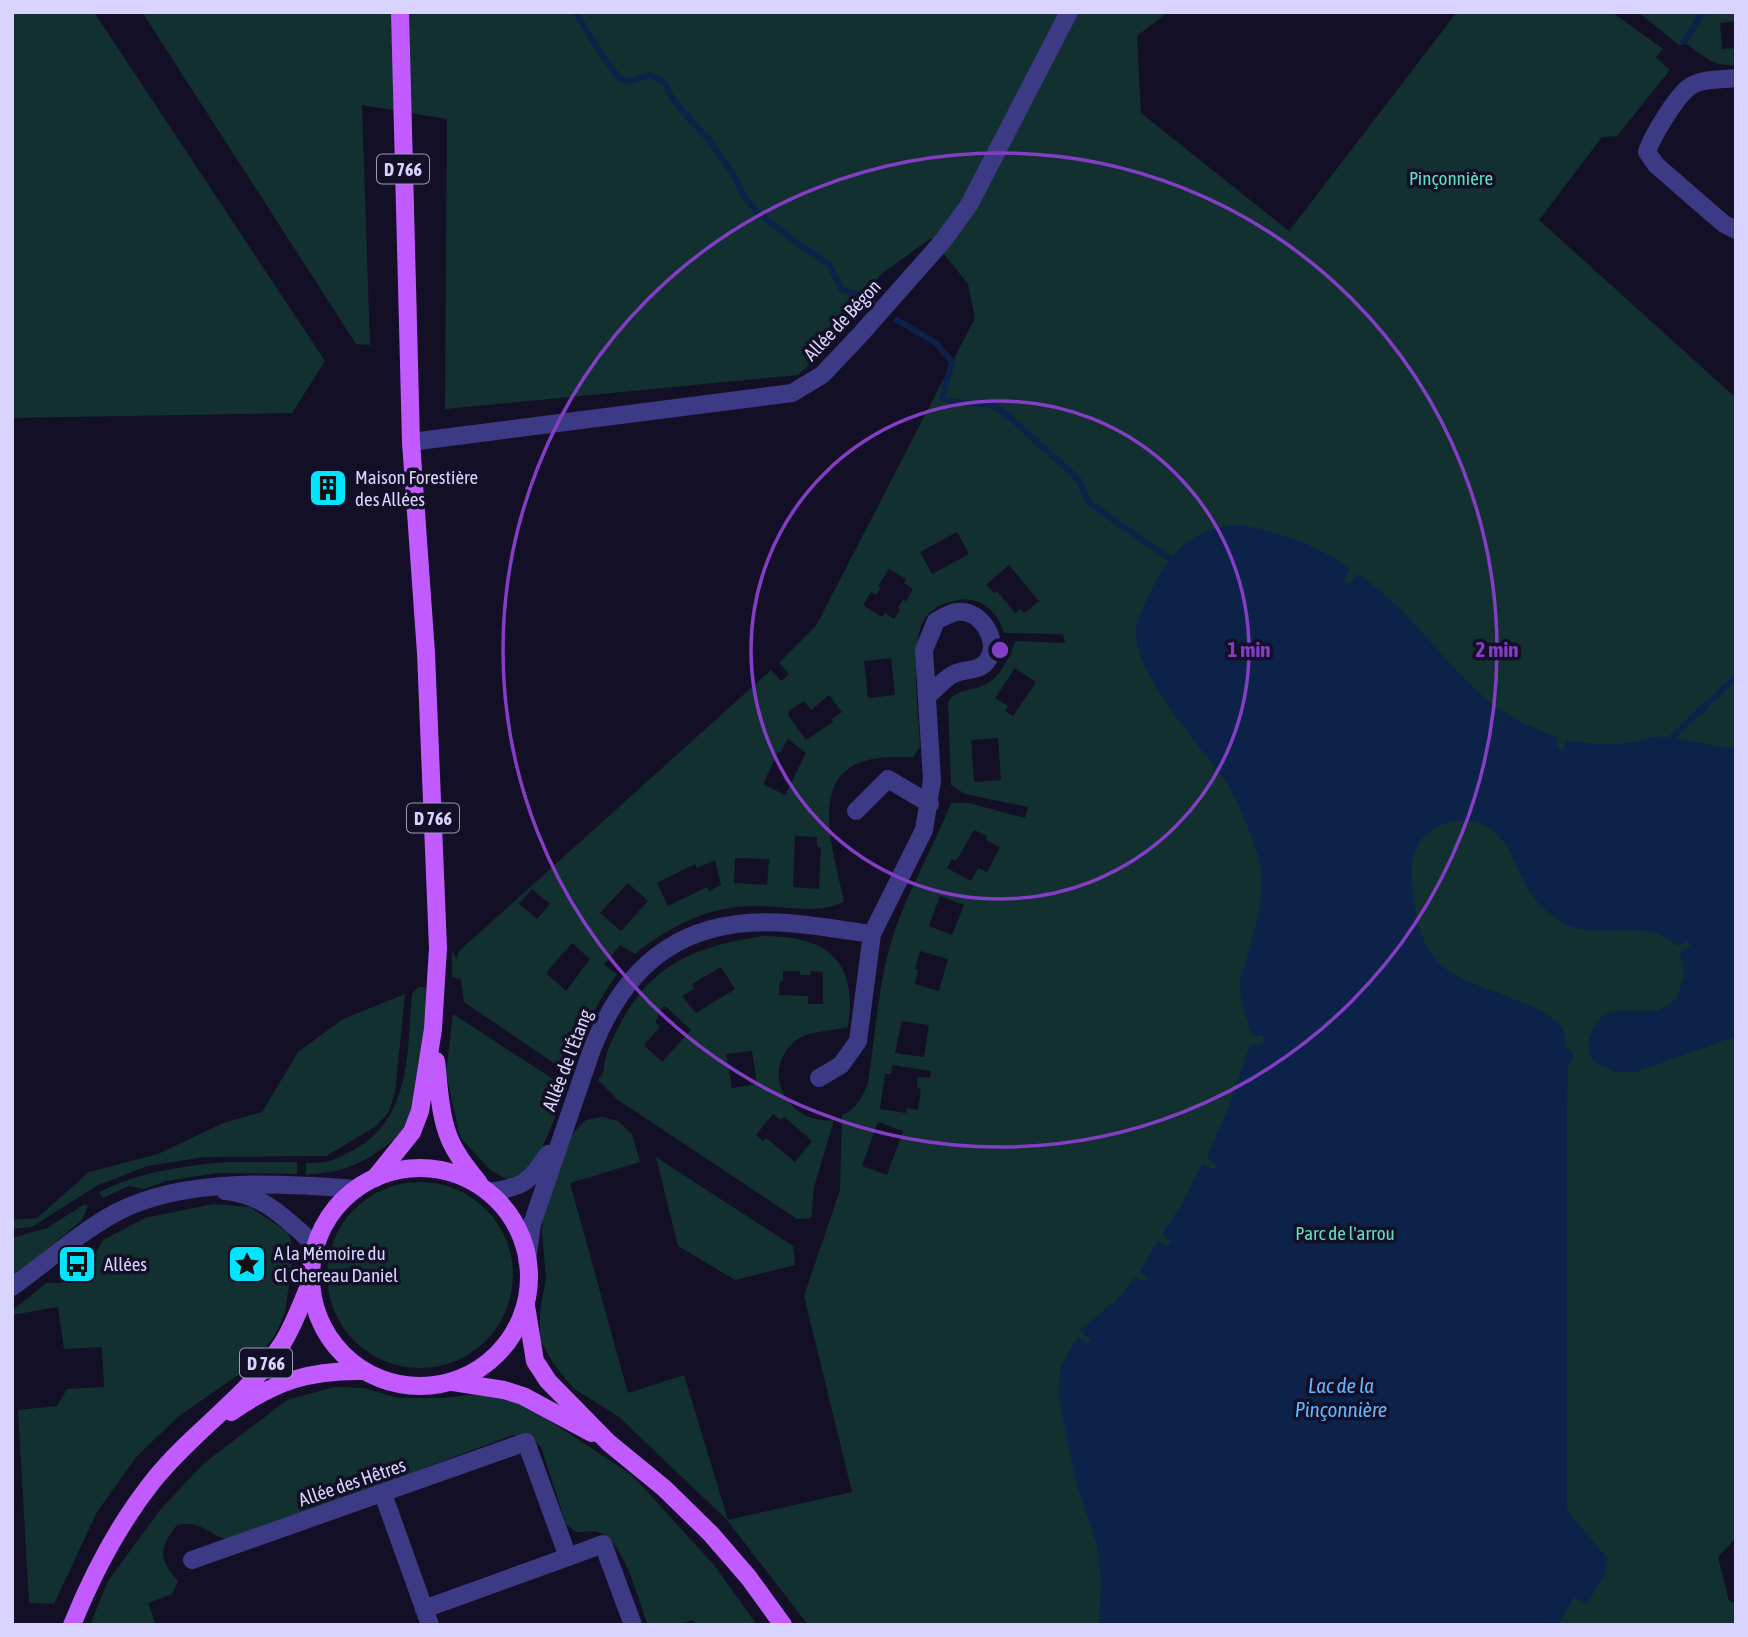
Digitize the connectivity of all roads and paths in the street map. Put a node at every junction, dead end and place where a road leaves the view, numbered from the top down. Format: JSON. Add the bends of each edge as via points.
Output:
{"nodes":[{"id":1,"x":400,"y":12,"type":"edge"},
{"id":2,"x":1069,"y":12,"type":"edge"},
{"id":3,"x":1736,"y":78,"type":"edge"},
{"id":4,"x":1736,"y":230,"type":"edge"},
{"id":5,"x":411,"y":442,"type":"junction"},
{"id":6,"x":927,"y":696,"type":"junction"},
{"id":7,"x":930,"y":804,"type":"junction"},
{"id":8,"x":856,"y":811,"type":"dead end"},
{"id":9,"x":872,"y":934,"type":"junction"},
{"id":10,"x":433,"y":1029,"type":"junction"},
{"id":11,"x":819,"y":1078,"type":"dead end"},
{"id":12,"x":564,"y":1127,"type":"junction"},
{"id":13,"x":375,"y":1178,"type":"junction"},
{"id":14,"x":201,"y":1189,"type":"junction"},
{"id":15,"x":356,"y":1189,"type":"junction"},
{"id":16,"x":485,"y":1190,"type":"junction"},
{"id":17,"x":315,"y":1245,"type":"junction"},
{"id":18,"x":527,"y":1261,"type":"junction"},
{"id":19,"x":311,"y":1281,"type":"junction"},
{"id":20,"x":12,"y":1287,"type":"edge"},
{"id":21,"x":525,"y":1303,"type":"junction"},
{"id":22,"x":364,"y":1371,"type":"junction"},
{"id":23,"x":449,"y":1382,"type":"junction"},
{"id":24,"x":202,"y":1432,"type":"junction"},
{"id":25,"x":609,"y":1443,"type":"junction"},
{"id":26,"x":383,"y":1494,"type":"junction"},
{"id":27,"x":568,"y":1557,"type":"junction"},
{"id":28,"x":192,"y":1560,"type":"dead end"},
{"id":29,"x":427,"y":1617,"type":"edge"},
{"id":30,"x":72,"y":1625,"type":"edge"},
{"id":31,"x":633,"y":1625,"type":"edge"},
{"id":32,"x":783,"y":1625,"type":"edge"}],
"edges":[{"from":1,"to":5,"type":"main road","number":"D 766"},
{"from":2,"to":5,"type":"street","name":"Allée de Bégon","via":[[969,205],[942,242],[822,375],[792,393]]},
{"from":3,"to":4,"type":"street","via":[[1689,87],[1651,138],[1647,152],[1656,165]]},
{"from":5,"to":10,"type":"main road","number":"D 766","via":[[438,911]]},
{"from":6,"to":6,"type":"street","via":[[924,650],[936,621],[958,611],[978,617],[989,632],[992,652],[986,663],[953,673]]},
{"from":6,"to":7,"type":"street"},
{"from":7,"to":8,"type":"street","via":[[888,779]]},
{"from":7,"to":9,"type":"street","via":[[924,830]]},
{"from":9,"to":11,"type":"street","via":[[858,1041],[841,1065]]},
{"from":9,"to":12,"type":"street","name":"Allée de l'Étang","via":[[785,923],[743,924],[716,928],[670,946],[642,966],[603,1021]]},
{"from":10,"to":13,"type":"main road","number":"D 766","via":[[420,1111],[412,1132]]},
{"from":10,"to":16,"type":"main road","number":"D 766","via":[[447,1133]]},
{"from":12,"to":16,"type":"street","name":"Allée de l'Étang","via":[[537,1172],[519,1187]]},
{"from":12,"to":18,"type":"street","name":"Allée de l'Étang","via":[[532,1223]]},
{"from":13,"to":15,"type":"main road","number":"D 766"},
{"from":13,"to":16,"type":"main road","via":[[402,1169],[429,1168],[457,1174]]},
{"from":14,"to":15,"type":"street","via":[[248,1183]]},
{"from":14,"to":17,"type":"street","via":[[255,1198]]},
{"from":14,"to":20,"type":"street","via":[[159,1197],[118,1212]]},
{"from":15,"to":17,"type":"main road","number":"D 766","via":[[325,1223]]},
{"from":16,"to":18,"type":"main road","via":[[514,1223]]},
{"from":17,"to":19,"type":"main road","number":"D 766"},
{"from":18,"to":21,"type":"main road"},
{"from":19,"to":22,"type":"main road","via":[[320,1323],[346,1358]]},
{"from":19,"to":24,"type":"main road","number":"D 766","via":[[281,1344]]},
{"from":21,"to":23,"type":"main road","number":"D 766","via":[[498,1353]]},
{"from":21,"to":25,"type":"main road","via":[[535,1360],[548,1381]]},
{"from":22,"to":23,"type":"main road","number":"D 766","via":[[405,1385]]},
{"from":22,"to":24,"type":"main road","number":"D 766","via":[[334,1370],[279,1383]]},
{"from":23,"to":25,"type":"main road","via":[[523,1396]]},
{"from":24,"to":30,"type":"main road","number":"D 766","via":[[155,1479],[120,1525]]},
{"from":25,"to":32,"type":"main road","via":[[711,1534]]},
{"from":26,"to":27,"type":"street","name":"Allée des Hêtres","via":[[526,1442]]},
{"from":26,"to":28,"type":"street","name":"Allée des Hêtres"},
{"from":26,"to":29,"type":"street"},
{"from":27,"to":29,"type":"street"},
{"from":27,"to":31,"type":"street","via":[[603,1544]]}]}
